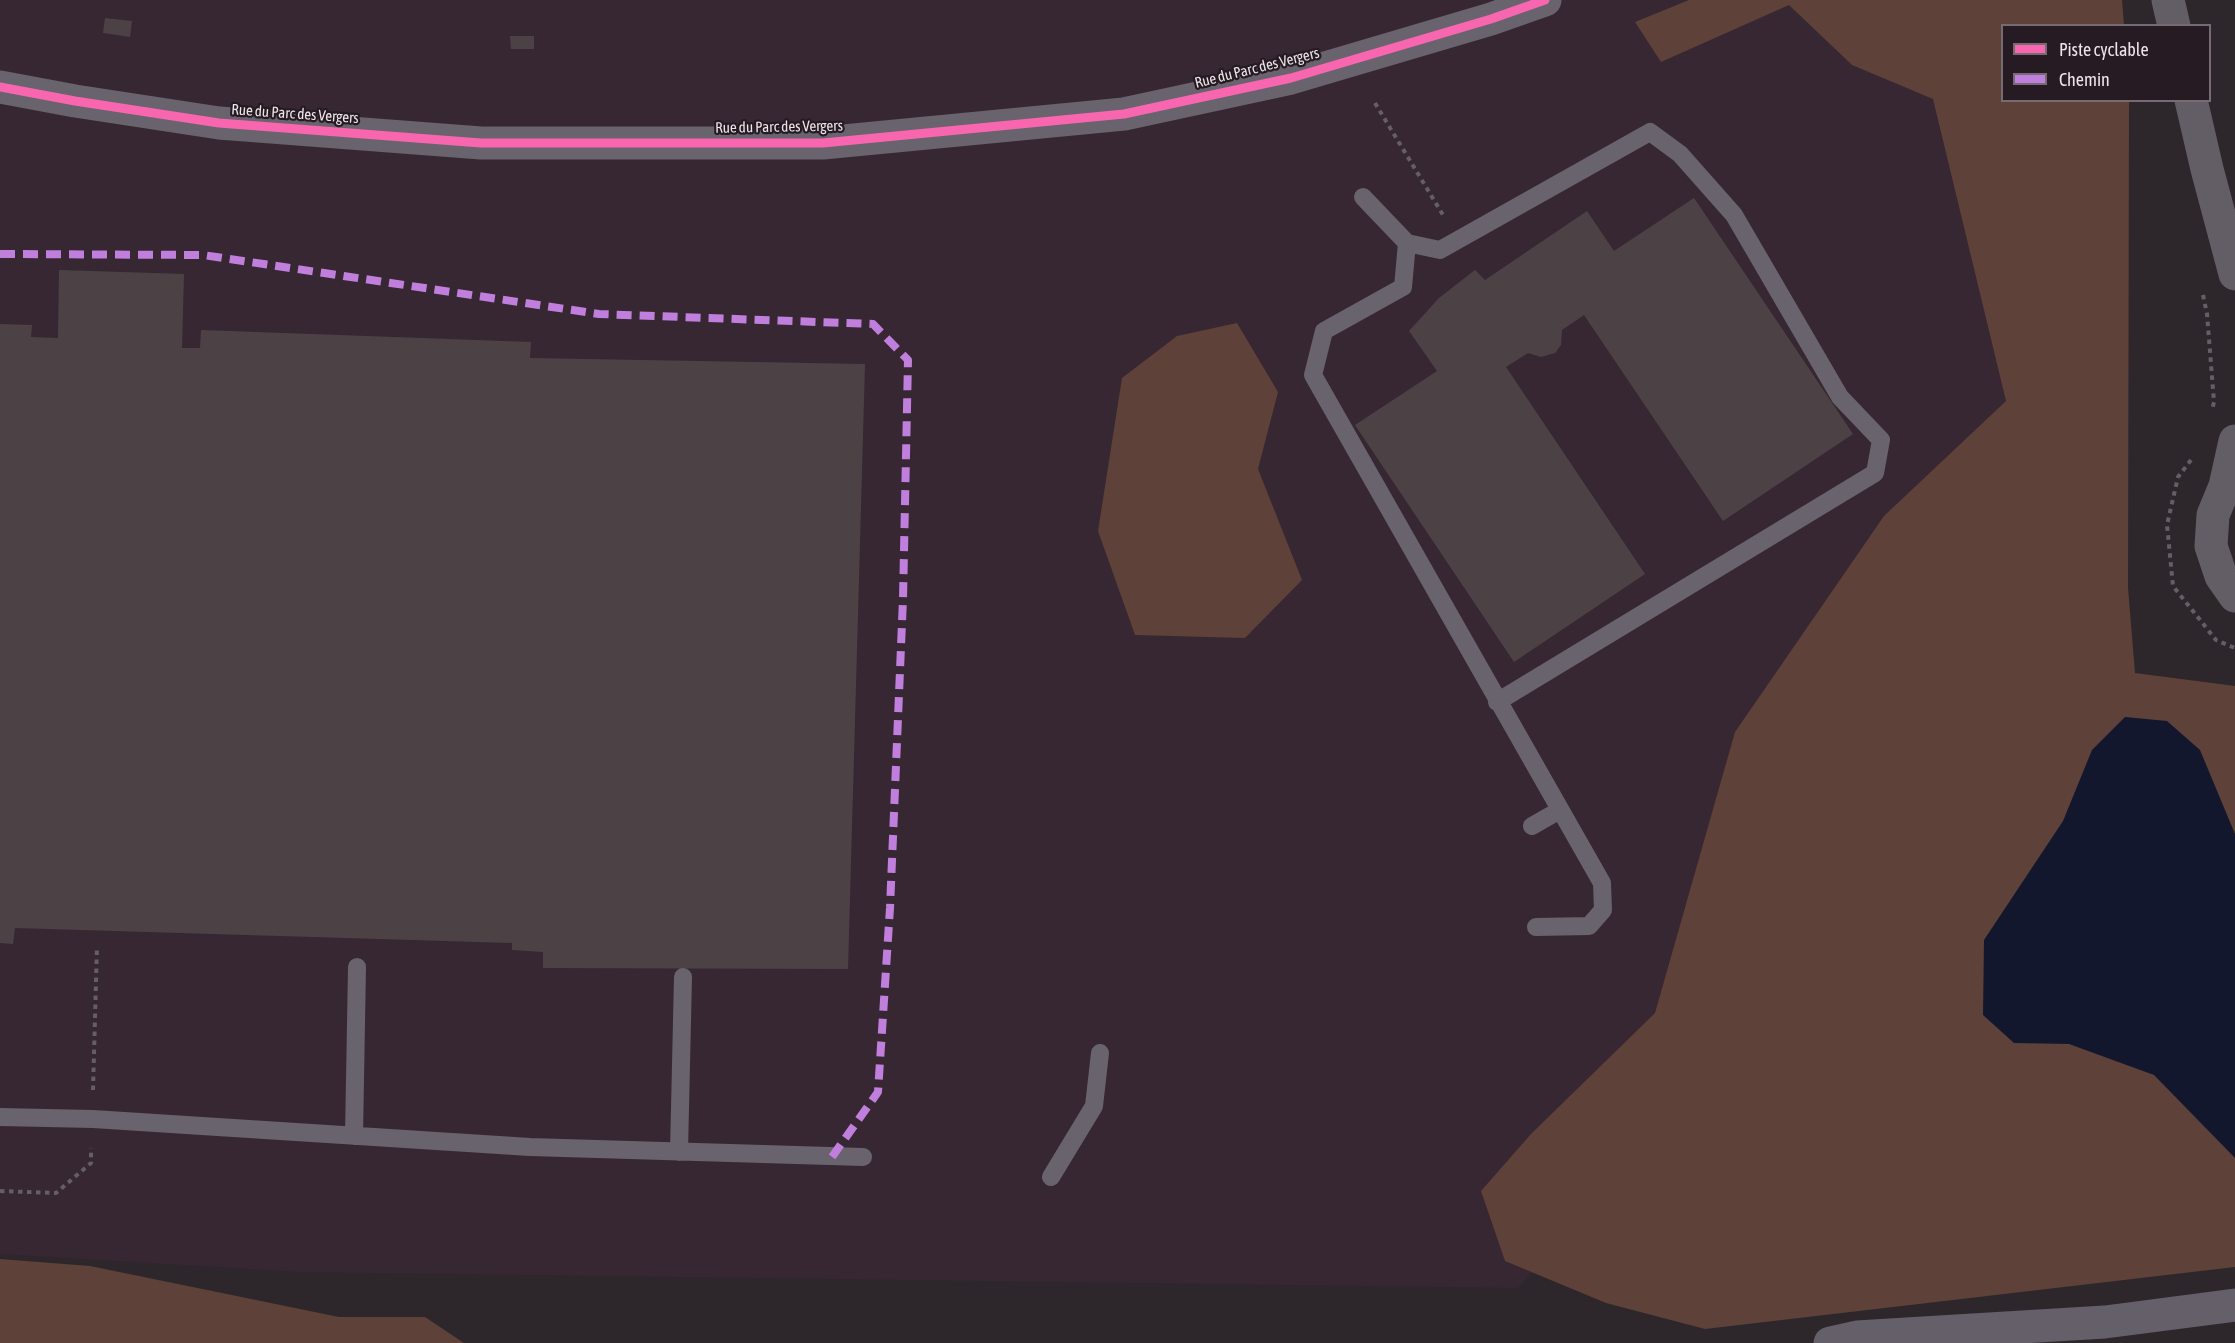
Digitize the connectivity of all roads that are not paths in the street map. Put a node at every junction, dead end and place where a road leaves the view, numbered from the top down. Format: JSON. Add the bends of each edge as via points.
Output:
{"nodes":[{"id":1,"x":1545,"y":0,"type":"edge"},
{"id":2,"x":2168,"y":0,"type":"edge"},
{"id":3,"x":2174,"y":24,"type":"edge"},
{"id":4,"x":0,"y":87,"type":"edge"},
{"id":5,"x":2191,"y":102,"type":"edge"},
{"id":6,"x":1363,"y":197,"type":"dead end"},
{"id":7,"x":1407,"y":243,"type":"junction"},
{"id":8,"x":2235,"y":274,"type":"edge"},
{"id":9,"x":2235,"y":441,"type":"edge"},
{"id":10,"x":2230,"y":480,"type":"edge"},
{"id":11,"x":2235,"y":596,"type":"edge"},
{"id":12,"x":1497,"y":702,"type":"junction"},
{"id":13,"x":1560,"y":810,"type":"junction"},
{"id":14,"x":1532,"y":826,"type":"dead end"},
{"id":15,"x":1536,"y":927,"type":"dead end"},
{"id":16,"x":357,"y":967,"type":"dead end"},
{"id":17,"x":683,"y":977,"type":"dead end"},
{"id":18,"x":1100,"y":1053,"type":"dead end"},
{"id":19,"x":0,"y":1117,"type":"edge"},
{"id":20,"x":354,"y":1136,"type":"junction"},
{"id":21,"x":679,"y":1152,"type":"junction"},
{"id":22,"x":863,"y":1157,"type":"dead end"},
{"id":23,"x":1051,"y":1177,"type":"dead end"},
{"id":24,"x":2235,"y":1305,"type":"edge"},
{"id":25,"x":1830,"y":1343,"type":"edge"}],
"edges":[{"from":1,"to":4,"type":"street","name":"Rue du Parc des Vergers","via":[[1291,78],[1124,114],[823,143],[481,143],[219,123]]},
{"from":2,"to":3,"type":"main road"},
{"from":5,"to":8,"type":"main road"},
{"from":6,"to":7,"type":"lane"},
{"from":7,"to":12,"type":"lane","via":[[1403,287],[1324,331],[1313,375]]},
{"from":7,"to":12,"type":"lane","via":[[1440,250],[1650,132],[1680,154],[1734,214],[1840,397],[1881,440],[1875,473]]},
{"from":9,"to":10,"type":"main road"},
{"from":10,"to":11,"type":"main road","via":[[2213,515],[2211,546],[2220,576]]},
{"from":12,"to":13,"type":"lane"},
{"from":13,"to":14,"type":"lane"},
{"from":13,"to":15,"type":"lane","via":[[1602,883],[1603,910],[1589,926]]},
{"from":16,"to":20,"type":"lane"},
{"from":17,"to":21,"type":"lane"},
{"from":18,"to":23,"type":"lane","via":[[1094,1106]]},
{"from":19,"to":20,"type":"lane"},
{"from":20,"to":21,"type":"lane","via":[[530,1148]]},
{"from":21,"to":22,"type":"lane"},
{"from":24,"to":25,"type":"highway","via":[[2105,1322],[1857,1336]]}]}
